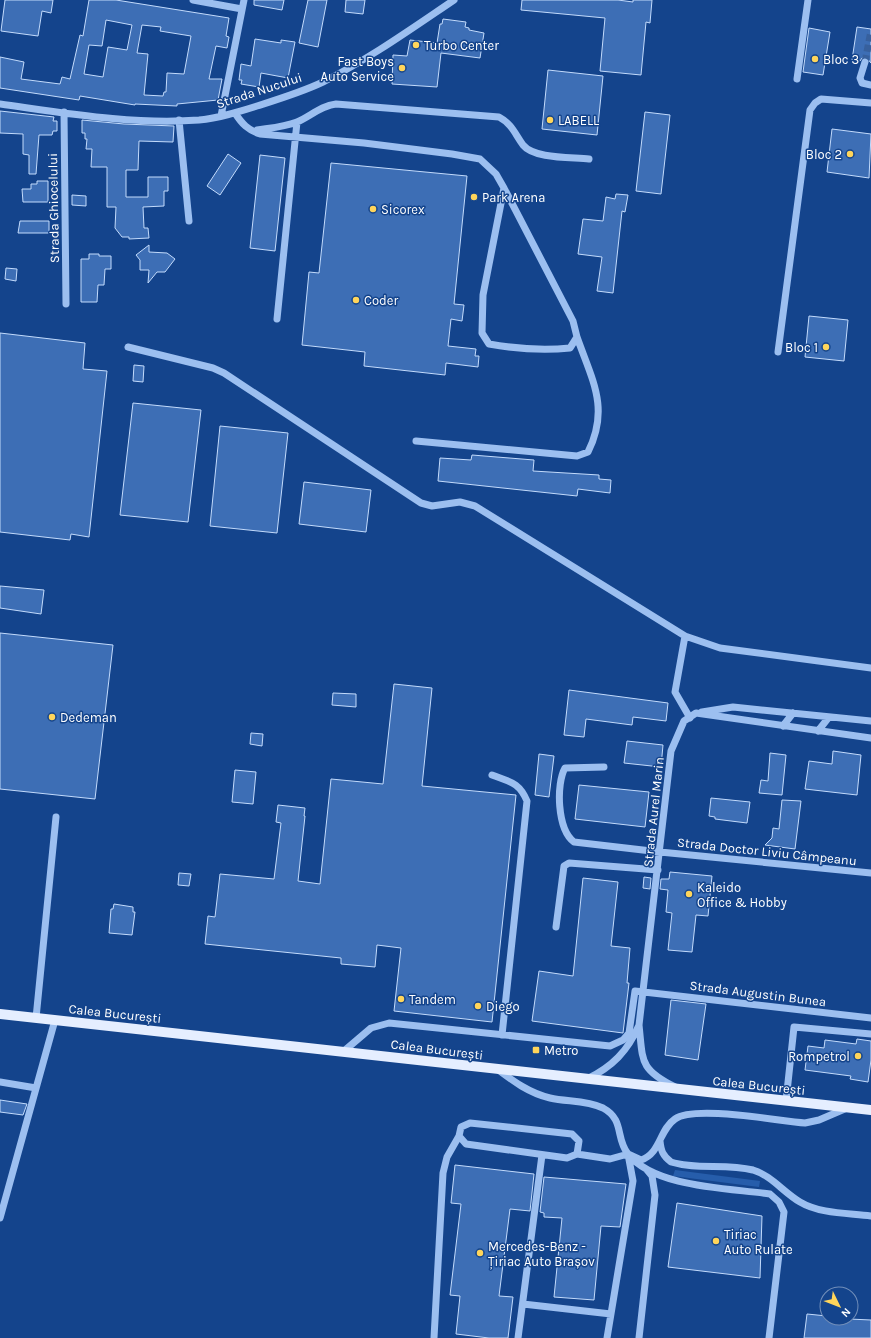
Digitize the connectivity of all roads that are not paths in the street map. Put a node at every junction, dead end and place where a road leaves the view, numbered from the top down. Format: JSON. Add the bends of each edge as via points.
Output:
{"nodes":[{"id":1,"x":193,"y":0,"type":"edge"},
{"id":2,"x":244,"y":0,"type":"edge"},
{"id":3,"x":454,"y":0,"type":"edge"},
{"id":4,"x":808,"y":0,"type":"edge"},
{"id":5,"x":242,"y":9,"type":"junction"},
{"id":6,"x":865,"y":62,"type":"tunnel mouth"},
{"id":7,"x":797,"y":79,"type":"dead end"},
{"id":8,"x":871,"y":86,"type":"edge"},
{"id":9,"x":871,"y":103,"type":"edge"},
{"id":10,"x":0,"y":104,"type":"edge"},
{"id":11,"x":64,"y":112,"type":"junction"},
{"id":12,"x":235,"y":113,"type":"junction"},
{"id":13,"x":221,"y":116,"type":"junction"},
{"id":14,"x":179,"y":120,"type":"junction"},
{"id":15,"x":297,"y":122,"type":"junction"},
{"id":16,"x":251,"y":131,"type":"junction"},
{"id":17,"x":295,"y":137,"type":"junction"},
{"id":18,"x":589,"y":159,"type":"dead end"},
{"id":19,"x":504,"y":188,"type":"junction"},
{"id":20,"x":189,"y":221,"type":"dead end"},
{"id":21,"x":66,"y":304,"type":"dead end"},
{"id":22,"x":277,"y":319,"type":"dead end"},
{"id":23,"x":577,"y":337,"type":"junction"},
{"id":24,"x":128,"y":347,"type":"dead end"},
{"id":25,"x":778,"y":352,"type":"dead end"},
{"id":26,"x":416,"y":441,"type":"dead end"},
{"id":27,"x":684,"y":636,"type":"junction"},
{"id":28,"x":871,"y":668,"type":"edge"},
{"id":29,"x":696,"y":713,"type":"junction"},
{"id":30,"x":793,"y":713,"type":"junction"},
{"id":31,"x":829,"y":717,"type":"junction"},
{"id":32,"x":690,"y":718,"type":"junction"},
{"id":33,"x":871,"y":721,"type":"edge"},
{"id":34,"x":783,"y":726,"type":"junction"},
{"id":35,"x":818,"y":731,"type":"junction"},
{"id":36,"x":871,"y":738,"type":"edge"},
{"id":37,"x":604,"y":767,"type":"dead end"},
{"id":38,"x":492,"y":775,"type":"dead end"},
{"id":39,"x":56,"y":817,"type":"dead end"},
{"id":40,"x":660,"y":852,"type":"junction"},
{"id":41,"x":658,"y":870,"type":"junction"},
{"id":42,"x":871,"y":874,"type":"edge"},
{"id":43,"x":556,"y":927,"type":"dead end"},
{"id":44,"x":643,"y":992,"type":"junction"},
{"id":45,"x":0,"y":1014,"type":"edge"},
{"id":46,"x":36,"y":1018,"type":"junction"},
{"id":47,"x":871,"y":1018,"type":"edge"},
{"id":48,"x":55,"y":1020,"type":"junction"},
{"id":49,"x":639,"y":1025,"type":"junction"},
{"id":50,"x":871,"y":1034,"type":"edge"},
{"id":51,"x":502,"y":1035,"type":"junction"},
{"id":52,"x":344,"y":1051,"type":"junction"},
{"id":53,"x":497,"y":1068,"type":"junction"},
{"id":54,"x":587,"y":1079,"type":"junction"},
{"id":55,"x":0,"y":1082,"type":"edge"},
{"id":56,"x":36,"y":1088,"type":"junction"},
{"id":57,"x":681,"y":1089,"type":"junction"},
{"id":58,"x":786,"y":1101,"type":"junction"},
{"id":59,"x":850,"y":1107,"type":"junction"},
{"id":60,"x":871,"y":1110,"type":"edge"},
{"id":61,"x":459,"y":1136,"type":"junction"},
{"id":62,"x":660,"y":1141,"type":"junction"},
{"id":63,"x":577,"y":1154,"type":"junction"},
{"id":64,"x":628,"y":1154,"type":"junction"},
{"id":65,"x":542,"y":1155,"type":"junction"},
{"id":66,"x":646,"y":1168,"type":"junction"},
{"id":67,"x":9,"y":1186,"type":"junction"},
{"id":68,"x":0,"y":1187,"type":"edge"},
{"id":69,"x":871,"y":1216,"type":"edge"},
{"id":70,"x":0,"y":1218,"type":"edge"},
{"id":71,"x":523,"y":1304,"type":"junction"},
{"id":72,"x":611,"y":1314,"type":"junction"},
{"id":73,"x":434,"y":1338,"type":"edge"},
{"id":74,"x":518,"y":1338,"type":"edge"},
{"id":75,"x":607,"y":1338,"type":"edge"},
{"id":76,"x":639,"y":1338,"type":"edge"},
{"id":77,"x":769,"y":1338,"type":"edge"}],
"edges":[{"from":1,"to":5,"type":"street"},
{"from":2,"to":5,"type":"street"},
{"from":3,"to":12,"type":"street","name":"Strada Nucului","via":[[373,53],[322,82]]},
{"from":4,"to":7,"type":"street"},
{"from":5,"to":13,"type":"street"},
{"from":6,"to":8,"type":"street","via":[[860,78],[862,83]]},
{"from":9,"to":25,"type":"street","via":[[822,99],[810,110]]},
{"from":10,"to":11,"type":"street","name":"Strada Nucului"},
{"from":11,"to":14,"type":"street","name":"Strada Nucului","via":[[144,120]]},
{"from":11,"to":21,"type":"street","name":"Strada Ghiocelului"},
{"from":12,"to":13,"type":"street","name":"Strada Nucului"},
{"from":12,"to":16,"type":"street","via":[[241,123]]},
{"from":13,"to":14,"type":"street","name":"Strada Nucului"},
{"from":14,"to":20,"type":"street"},
{"from":15,"to":16,"type":"street"},
{"from":15,"to":17,"type":"street"},
{"from":15,"to":18,"type":"street","via":[[325,106],[336,104],[499,117],[513,127],[524,146],[535,154]]},
{"from":16,"to":17,"type":"street"},
{"from":17,"to":19,"type":"street","via":[[480,159],[496,174]]},
{"from":17,"to":22,"type":"street"},
{"from":19,"to":23,"type":"street","via":[[573,321]]},
{"from":19,"to":23,"type":"street","via":[[483,294],[482,333],[489,344],[533,350],[570,348]]},
{"from":23,"to":26,"type":"street","via":[[598,396],[599,408],[594,439],[588,452],[577,456]]},
{"from":24,"to":27,"type":"street","via":[[224,373],[421,503],[432,506],[460,502],[474,506]]},
{"from":27,"to":28,"type":"street","via":[[720,648]]},
{"from":27,"to":32,"type":"street","via":[[675,692]]},
{"from":29,"to":30,"type":"street","via":[[733,707]]},
{"from":29,"to":32,"type":"street","name":"Strada Aurel Marin"},
{"from":29,"to":34,"type":"street"},
{"from":30,"to":31,"type":"street"},
{"from":30,"to":34,"type":"street"},
{"from":31,"to":33,"type":"street"},
{"from":31,"to":35,"type":"street"},
{"from":32,"to":40,"type":"street","name":"Strada Aurel Marin","via":[[684,721],[672,751]]},
{"from":34,"to":35,"type":"street"},
{"from":35,"to":36,"type":"street"},
{"from":37,"to":40,"type":"street","name":"Strada Doctor Liviu Câmpeanu","via":[[565,768],[562,774],[560,817],[568,837],[574,842]]},
{"from":38,"to":51,"type":"street","via":[[517,784],[527,801]]},
{"from":39,"to":46,"type":"street"},
{"from":40,"to":41,"type":"street","name":"Strada Aurel Marin"},
{"from":40,"to":42,"type":"street","name":"Strada Doctor Liviu Câmpeanu"},
{"from":41,"to":43,"type":"street","via":[[569,863],[564,866]]},
{"from":41,"to":44,"type":"street","name":"Strada Aurel Marin"},
{"from":44,"to":47,"type":"street","name":"Strada Augustin Bunea"},
{"from":44,"to":49,"type":"street","name":"Strada Aurel Marin"},
{"from":44,"to":51,"type":"street","via":[[635,991],[629,1033],[623,1040],[610,1046]]},
{"from":45,"to":46,"type":"main road","name":"Calea București"},
{"from":46,"to":48,"type":"main road","name":"Calea București"},
{"from":48,"to":52,"type":"main road","name":"Calea București"},
{"from":48,"to":56,"type":"street"},
{"from":49,"to":54,"type":"street","name":"Strada Aurel Marin","via":[[632,1042],[612,1064]]},
{"from":49,"to":57,"type":"street","name":"Strada Aurel Marin","via":[[642,1060],[649,1071],[660,1080]]},
{"from":50,"to":58,"type":"street","via":[[794,1027]]},
{"from":51,"to":52,"type":"street","via":[[389,1023],[371,1028]]},
{"from":52,"to":53,"type":"main road","name":"Calea București"},
{"from":53,"to":54,"type":"main road","name":"Calea București"},
{"from":53,"to":64,"type":"street","via":[[518,1085],[534,1093],[549,1098],[590,1103],[610,1112],[620,1128],[623,1146]]},
{"from":54,"to":57,"type":"main road","name":"Calea București"},
{"from":55,"to":56,"type":"street"},
{"from":56,"to":67,"type":"street"},
{"from":57,"to":58,"type":"main road","name":"Calea București"},
{"from":58,"to":59,"type":"main road","name":"Calea București"},
{"from":59,"to":60,"type":"main road","name":"Calea București"},
{"from":59,"to":62,"type":"street","via":[[805,1123],[698,1112],[681,1115],[668,1124]]},
{"from":61,"to":63,"type":"street","via":[[461,1127],[470,1123],[572,1134],[579,1141]]},
{"from":61,"to":65,"type":"street","via":[[466,1144]]},
{"from":61,"to":73,"type":"street","via":[[447,1157],[443,1173]]},
{"from":62,"to":64,"type":"street","via":[[653,1153],[646,1158],[640,1160]]},
{"from":62,"to":69,"type":"street","via":[[661,1151],[671,1162],[750,1169],[764,1174],[807,1206]]},
{"from":63,"to":64,"type":"street","via":[[610,1159]]},
{"from":63,"to":65,"type":"street","via":[[567,1158]]},
{"from":64,"to":66,"type":"street"},
{"from":64,"to":72,"type":"street","via":[[633,1181]]},
{"from":65,"to":71,"type":"street"},
{"from":66,"to":76,"type":"street","via":[[652,1176],[655,1194]]},
{"from":66,"to":77,"type":"street","via":[[672,1181],[770,1194],[779,1202],[784,1212]]},
{"from":67,"to":68,"type":"street"},
{"from":67,"to":70,"type":"street"},
{"from":71,"to":72,"type":"street"},
{"from":71,"to":74,"type":"street"},
{"from":72,"to":75,"type":"street"}]}
